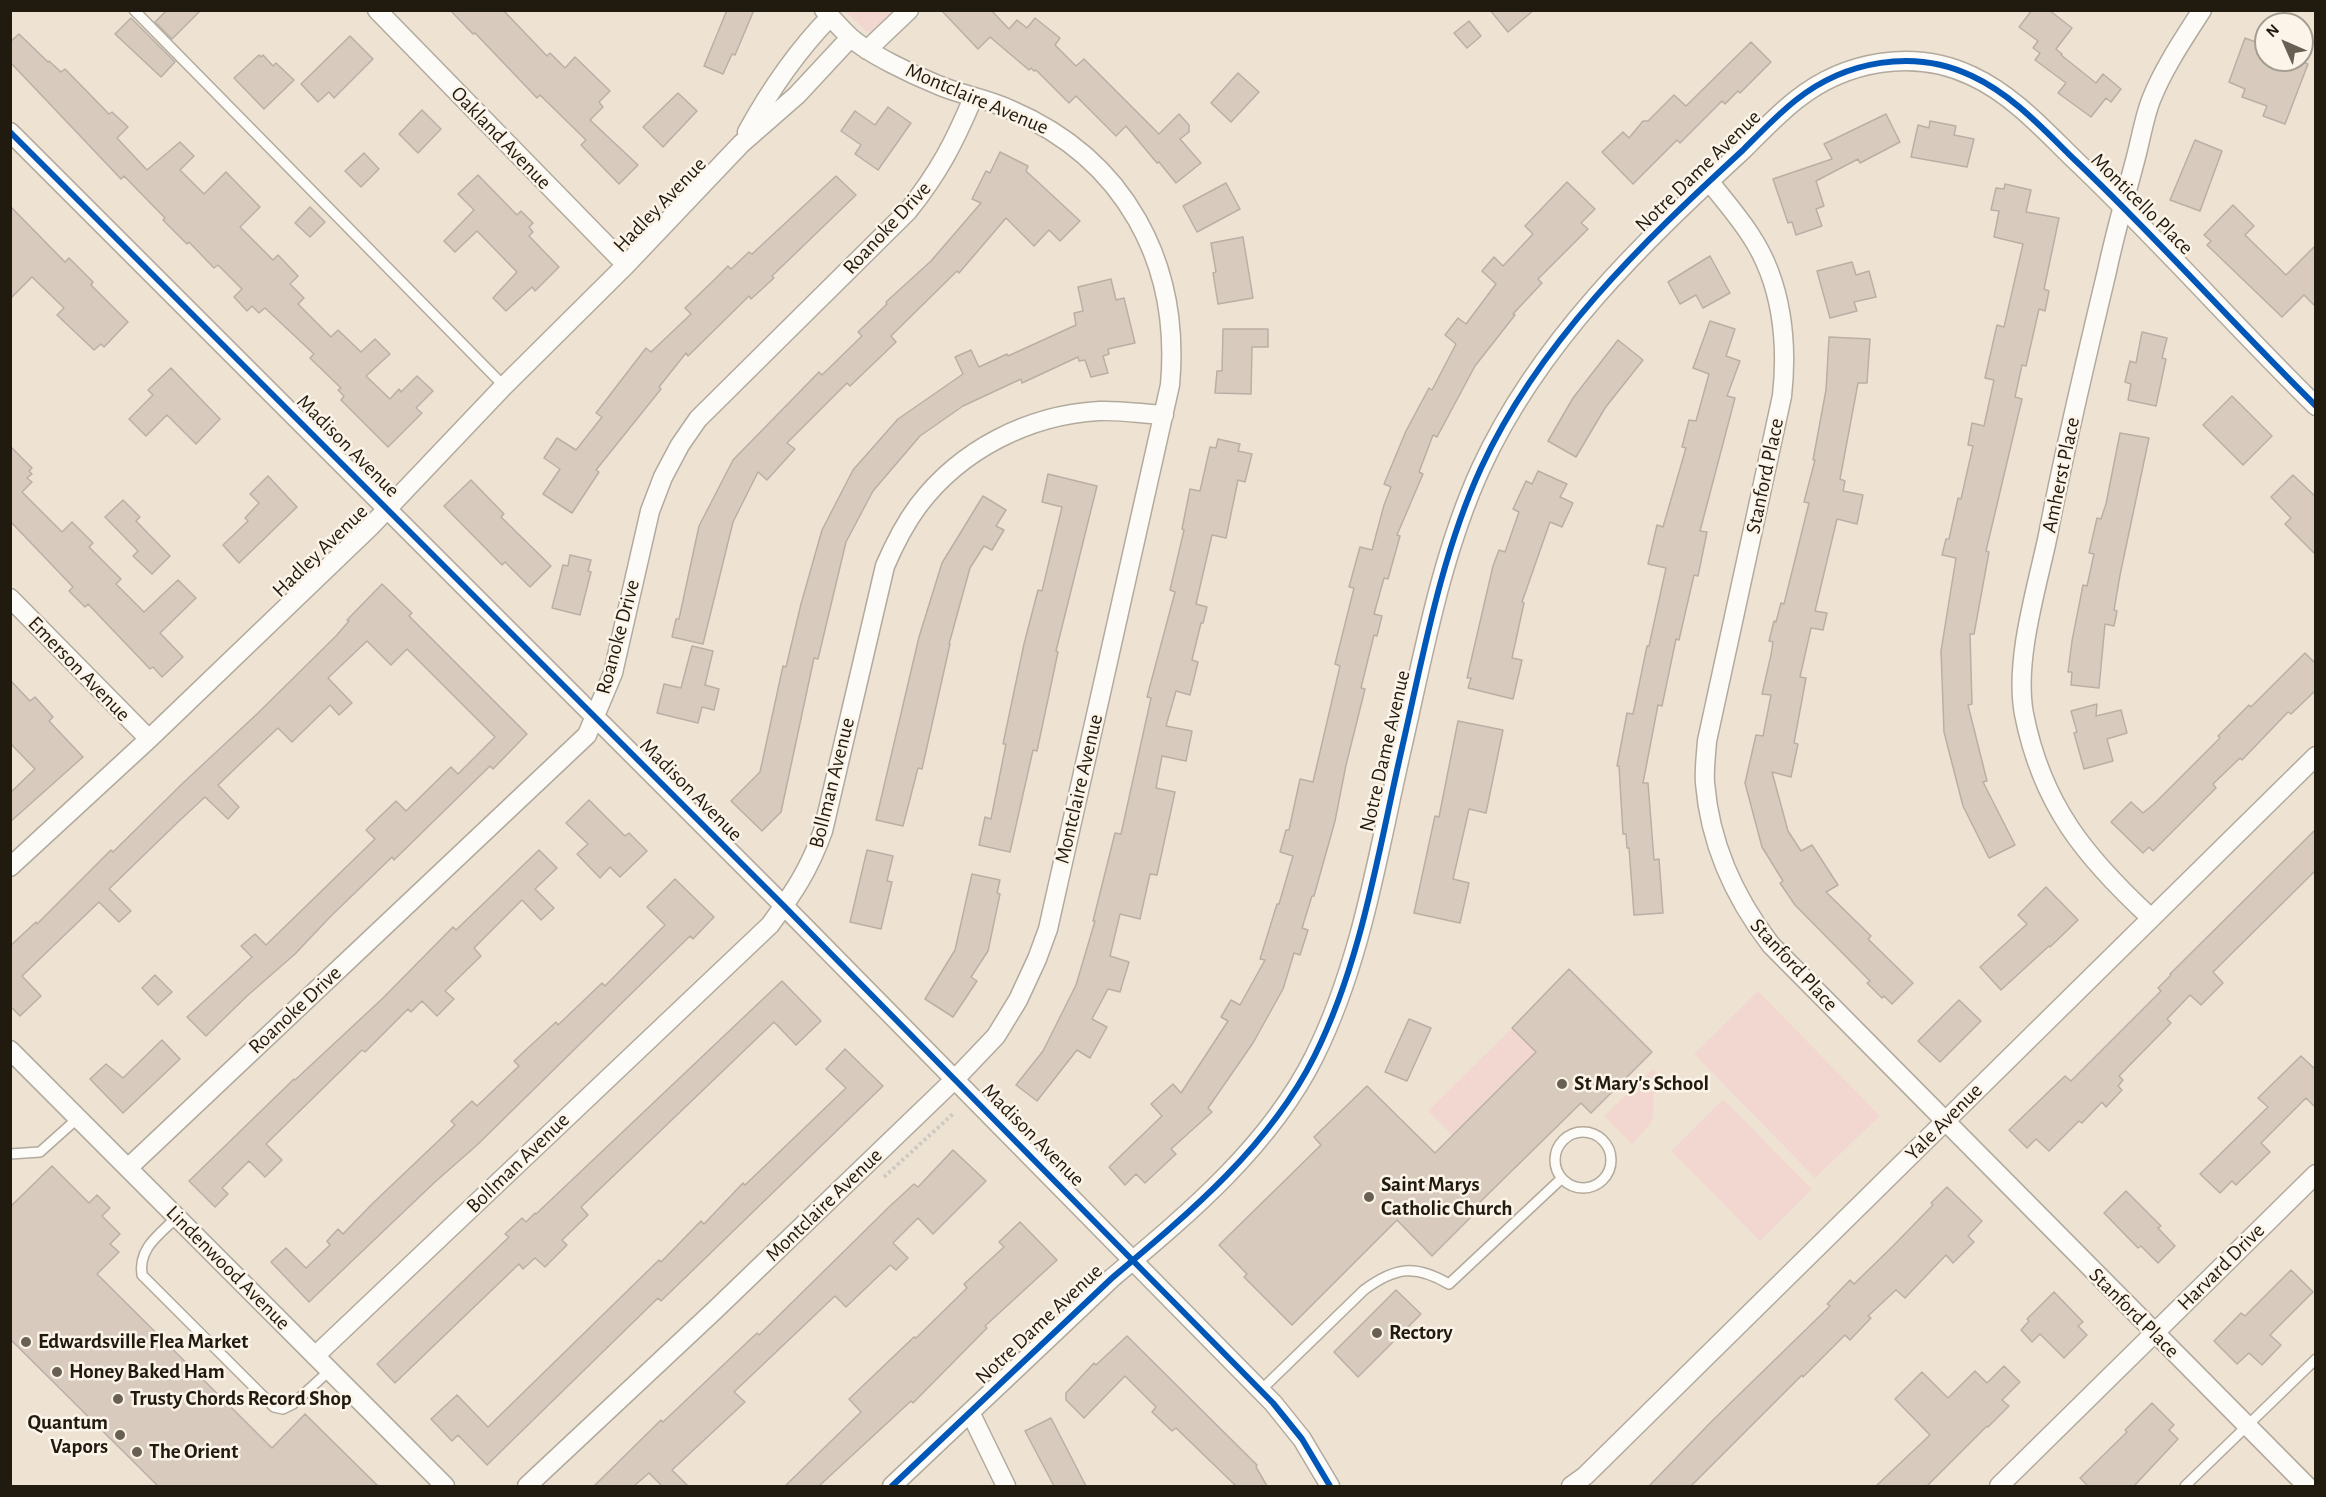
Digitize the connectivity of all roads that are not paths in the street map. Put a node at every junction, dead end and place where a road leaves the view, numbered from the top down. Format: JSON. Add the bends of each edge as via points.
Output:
{"nodes":[{"id":1,"x":134,"y":10,"type":"edge"},
{"id":2,"x":377,"y":10,"type":"edge"},
{"id":3,"x":909,"y":10,"type":"edge"},
{"id":4,"x":2202,"y":10,"type":"edge"},
{"id":5,"x":827,"y":14,"type":"edge"},
{"id":6,"x":850,"y":38,"type":"junction"},
{"id":7,"x":867,"y":50,"type":"junction"},
{"id":8,"x":1921,"y":62,"type":"joint"},
{"id":9,"x":973,"y":98,"type":"junction"},
{"id":10,"x":10,"y":132,"type":"edge"},
{"id":11,"x":741,"y":144,"type":"junction"},
{"id":12,"x":1709,"y":181,"type":"junction"},
{"id":13,"x":2123,"y":206,"type":"junction"},
{"id":14,"x":626,"y":265,"type":"junction"},
{"id":15,"x":504,"y":386,"type":"junction"},
{"id":16,"x":2316,"y":406,"type":"edge"},
{"id":17,"x":1164,"y":416,"type":"junction"},
{"id":18,"x":387,"y":508,"type":"junction"},
{"id":19,"x":10,"y":598,"type":"edge"},
{"id":20,"x":595,"y":716,"type":"junction"},
{"id":21,"x":149,"y":739,"type":"junction"},
{"id":22,"x":2316,"y":756,"type":"edge"},
{"id":23,"x":10,"y":867,"type":"edge"},
{"id":24,"x":784,"y":906,"type":"junction"},
{"id":25,"x":2151,"y":918,"type":"junction"},
{"id":26,"x":10,"y":1050,"type":"edge"},
{"id":27,"x":955,"y":1079,"type":"junction"},
{"id":28,"x":78,"y":1118,"type":"junction"},
{"id":29,"x":1946,"y":1121,"type":"junction"},
{"id":30,"x":10,"y":1154,"type":"edge"},
{"id":31,"x":128,"y":1168,"type":"junction"},
{"id":32,"x":2316,"y":1174,"type":"edge"},
{"id":33,"x":1561,"y":1179,"type":"junction"},
{"id":34,"x":177,"y":1217,"type":"junction"},
{"id":35,"x":1133,"y":1260,"type":"junction"},
{"id":36,"x":2154,"y":1333,"type":"junction"},
{"id":37,"x":315,"y":1356,"type":"junction"},
{"id":38,"x":2316,"y":1359,"type":"edge"},
{"id":39,"x":329,"y":1371,"type":"junction"},
{"id":40,"x":1261,"y":1390,"type":"junction"},
{"id":41,"x":969,"y":1412,"type":"junction"},
{"id":42,"x":2247,"y":1426,"type":"junction"},
{"id":43,"x":444,"y":1486,"type":"edge"},
{"id":44,"x":527,"y":1486,"type":"edge"},
{"id":45,"x":892,"y":1486,"type":"edge"},
{"id":46,"x":1006,"y":1486,"type":"edge"},
{"id":47,"x":1330,"y":1486,"type":"edge"},
{"id":48,"x":1571,"y":1486,"type":"edge"},
{"id":49,"x":1999,"y":1486,"type":"edge"},
{"id":50,"x":2185,"y":1486,"type":"edge"},
{"id":51,"x":2307,"y":1486,"type":"edge"}],
"edges":[{"from":1,"to":15,"type":"lane"},
{"from":2,"to":14,"type":"street","name":"Oakland Avenue"},
{"from":3,"to":7,"type":"street"},
{"from":4,"to":13,"type":"street","name":"Amherst Place","via":[[2151,100]]},
{"from":5,"to":6,"type":"street","name":"Montclaire Avenue"},
{"from":5,"to":11,"type":"street","name":"Hadley Avenue","via":[[764,101]]},
{"from":6,"to":7,"type":"street","name":"Montclaire Avenue"},
{"from":6,"to":11,"type":"street","name":"Hadley Avenue","via":[[797,95]]},
{"from":7,"to":9,"type":"street","name":"Montclaire Avenue","via":[[936,85]]},
{"from":8,"to":12,"type":"street","name":"Notre Dame Avenue","via":[[1871,64],[1824,81],[1797,99]]},
{"from":8,"to":13,"type":"street","name":"Monticello Place","via":[[1969,74],[1998,90]]},
{"from":9,"to":17,"type":"street","name":"Montclaire Avenue","via":[[1009,108],[1073,145],[1101,170],[1140,224],[1156,259],[1172,324],[1172,363]]},
{"from":9,"to":20,"type":"street","name":"Roanoke Drive","via":[[951,150],[908,211],[698,419],[680,445],[650,511],[621,645]]},
{"from":10,"to":18,"type":"street","name":"Madison Avenue"},
{"from":11,"to":14,"type":"street","name":"Hadley Avenue"},
{"from":12,"to":29,"type":"street","name":"Stanford Place","via":[[1752,237],[1769,272],[1784,336],[1785,372],[1707,741],[1705,781],[1710,820],[1735,892],[1770,945]]},
{"from":12,"to":35,"type":"street","name":"Notre Dame Avenue","via":[[1570,325],[1505,419],[1459,523],[1443,578],[1367,904],[1337,1006],[1292,1098],[1205,1196]]},
{"from":13,"to":16,"type":"street","name":"Monticello Place"},
{"from":13,"to":25,"type":"street","name":"Amherst Place","via":[[2061,468],[2021,674],[2033,751],[2063,818],[2086,853]]},
{"from":14,"to":15,"type":"street","name":"Hadley Avenue"},
{"from":15,"to":18,"type":"street","name":"Hadley Avenue"},
{"from":17,"to":24,"type":"street","name":"Bollman Avenue","via":[[1102,411],[1064,414],[1027,425],[962,462],[919,506],[899,535],[885,566],[823,831],[813,859]]},
{"from":17,"to":27,"type":"street","name":"Montclaire Avenue","via":[[1048,929],[1018,1000],[996,1036]]},
{"from":18,"to":20,"type":"street","name":"Madison Avenue"},
{"from":18,"to":21,"type":"street","name":"Hadley Avenue"},
{"from":19,"to":21,"type":"street","name":"Emerson Avenue"},
{"from":20,"to":24,"type":"street","name":"Madison Avenue"},
{"from":20,"to":31,"type":"street","name":"Roanoke Drive","via":[[587,735]]},
{"from":21,"to":23,"type":"street","name":"Hadley Avenue"},
{"from":22,"to":25,"type":"street","name":"Yale Avenue"},
{"from":24,"to":27,"type":"street","name":"Madison Avenue"},
{"from":24,"to":37,"type":"street","name":"Bollman Avenue","via":[[770,925]]},
{"from":25,"to":29,"type":"street","name":"Yale Avenue"},
{"from":26,"to":28,"type":"street","name":"Lindenwood Avenue"},
{"from":27,"to":35,"type":"street","name":"Madison Avenue"},
{"from":27,"to":44,"type":"street","name":"Montclaire Avenue"},
{"from":28,"to":30,"type":"lane","via":[[40,1152]]},
{"from":28,"to":31,"type":"street","name":"Lindenwood Avenue"},
{"from":29,"to":36,"type":"street","name":"Stanford Place"},
{"from":29,"to":48,"type":"street","name":"Yale Avenue"},
{"from":31,"to":34,"type":"street","name":"Lindenwood Avenue"},
{"from":32,"to":36,"type":"street","name":"Harvard Drive"},
{"from":33,"to":33,"type":"lane","via":[[1578,1189],[1597,1185],[1610,1170],[1606,1143],[1591,1133],[1565,1138],[1555,1162]]},
{"from":33,"to":40,"type":"lane","via":[[1449,1284],[1437,1276],[1411,1271],[1394,1271],[1381,1277]]},
{"from":34,"to":37,"type":"street","name":"Lindenwood Avenue"},
{"from":34,"to":39,"type":"lane","via":[[144,1252],[140,1262],[142,1275],[274,1407],[283,1409],[293,1404]]},
{"from":35,"to":40,"type":"street","name":"Madison Avenue"},
{"from":35,"to":41,"type":"street","name":"Notre Dame Avenue"},
{"from":36,"to":42,"type":"street","name":"Stanford Place"},
{"from":36,"to":49,"type":"street","name":"Harvard Drive"},
{"from":37,"to":39,"type":"street","name":"Lindenwood Avenue"},
{"from":38,"to":42,"type":"lane"},
{"from":39,"to":43,"type":"street","name":"Lindenwood Avenue"},
{"from":40,"to":47,"type":"street","name":"Madison Avenue","via":[[1302,1439]]},
{"from":41,"to":45,"type":"street","name":"Notre Dame Avenue"},
{"from":41,"to":46,"type":"street"},
{"from":42,"to":50,"type":"lane"},
{"from":42,"to":51,"type":"street","name":"Stanford Place"}]}
